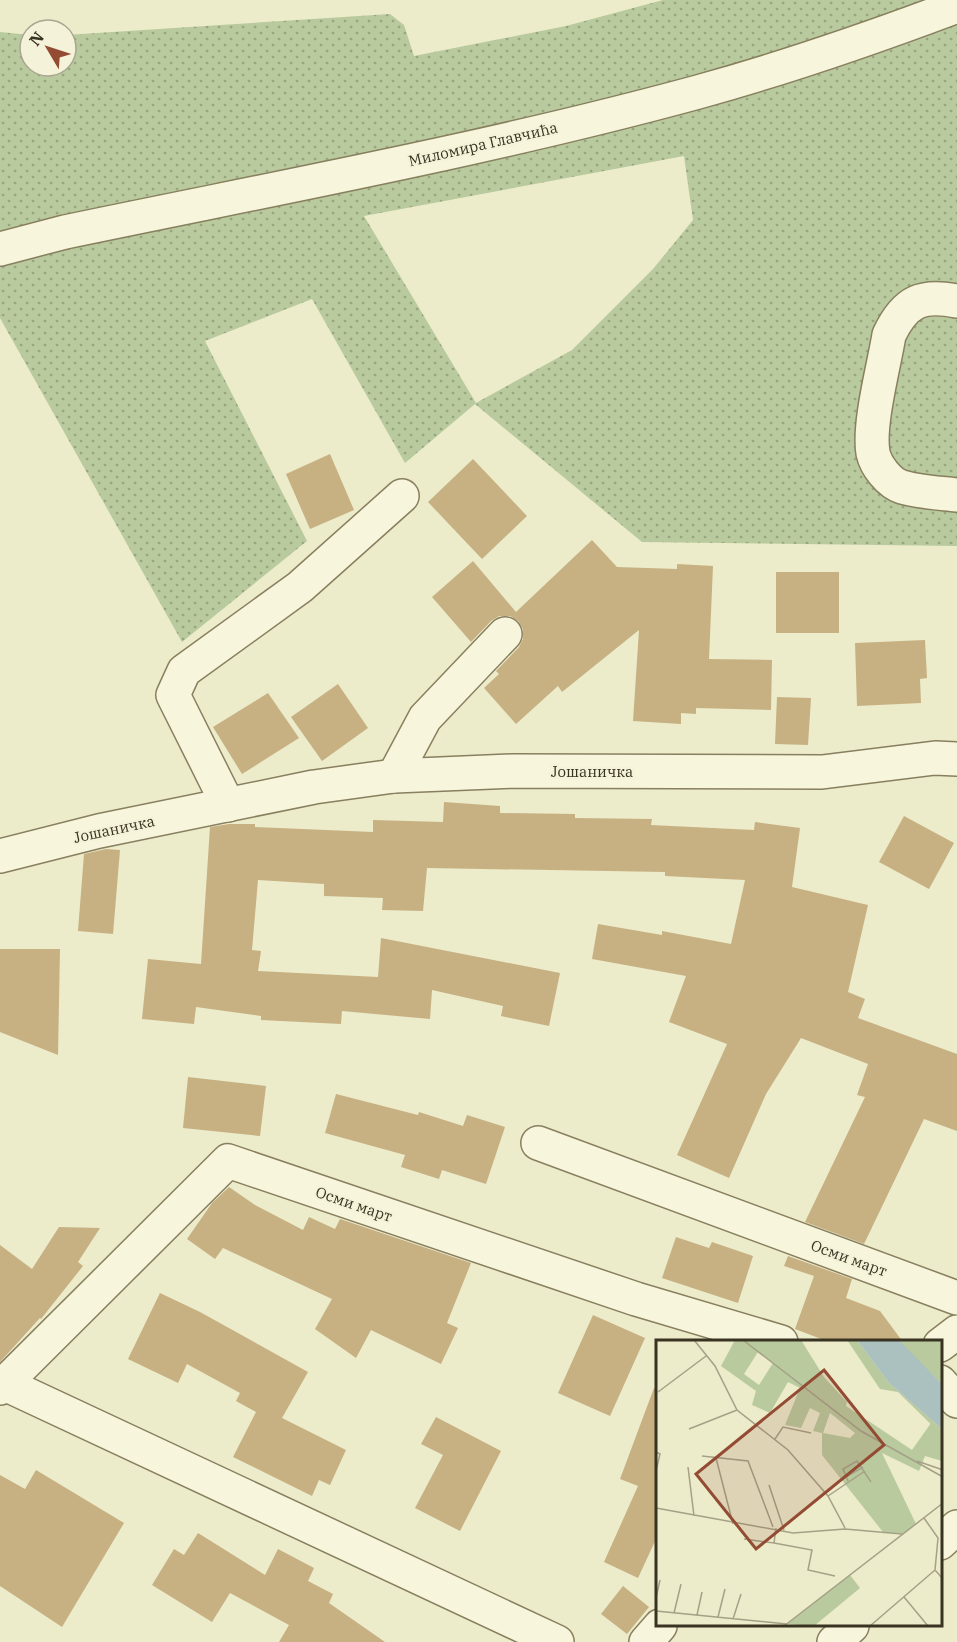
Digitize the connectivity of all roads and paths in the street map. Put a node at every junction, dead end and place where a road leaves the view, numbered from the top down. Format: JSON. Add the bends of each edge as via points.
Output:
{"nodes":[{"id":1,"x":957,"y":6,"type":"edge"},
{"id":2,"x":0,"y":249,"type":"edge"},
{"id":3,"x":957,"y":301,"type":"edge"},
{"id":4,"x":957,"y":495,"type":"edge"},
{"id":5,"x":402,"y":496,"type":"dead end"},
{"id":6,"x":506,"y":634,"type":"dead end"},
{"id":7,"x":957,"y":759,"type":"edge"},
{"id":8,"x":394,"y":776,"type":"junction"},
{"id":9,"x":228,"y":805,"type":"junction"},
{"id":10,"x":0,"y":856,"type":"edge"},
{"id":11,"x":538,"y":1143,"type":"dead end"},
{"id":12,"x":957,"y":1298,"type":"edge"},
{"id":13,"x":957,"y":1332,"type":"edge"},
{"id":14,"x":774,"y":1340,"type":"edge"},
{"id":15,"x":942,"y":1343,"type":"edge"},
{"id":16,"x":942,"y":1385,"type":"edge"},
{"id":17,"x":2,"y":1386,"type":"edge"},
{"id":18,"x":957,"y":1401,"type":"edge"},
{"id":19,"x":957,"y":1527,"type":"edge"},
{"id":20,"x":942,"y":1541,"type":"edge"},
{"id":21,"x":659,"y":1627,"type":"edge"},
{"id":22,"x":851,"y":1627,"type":"edge"},
{"id":23,"x":557,"y":1642,"type":"edge"},
{"id":24,"x":646,"y":1642,"type":"edge"},
{"id":25,"x":834,"y":1642,"type":"edge"}],
"edges":[{"from":1,"to":2,"type":"street","name":"Миломира Главчића","via":[[699,92],[495,142]]},
{"from":3,"to":4,"type":"street","via":[[935,297],[920,300],[896,320],[889,335],[872,432],[874,455],[880,468],[901,487]]},
{"from":5,"to":9,"type":"street","via":[[300,586],[184,671],[173,694]]},
{"from":6,"to":8,"type":"street","via":[[425,718]]},
{"from":7,"to":8,"type":"street","name":"Јошаничка","via":[[822,771],[513,771]]},
{"from":8,"to":9,"type":"street","name":"Јошаничка"},
{"from":9,"to":10,"type":"street","name":"Јошаничка"},
{"from":11,"to":12,"type":"street","name":"Осми март"},
{"from":13,"to":15,"type":"street"},
{"from":14,"to":17,"type":"street","name":"Осми март","via":[[636,1299],[228,1161]]},
{"from":16,"to":18,"type":"street"},
{"from":17,"to":23,"type":"street","name":"Осми март"},
{"from":19,"to":20,"type":"street"},
{"from":21,"to":24,"type":"street"},
{"from":22,"to":25,"type":"street"}]}
